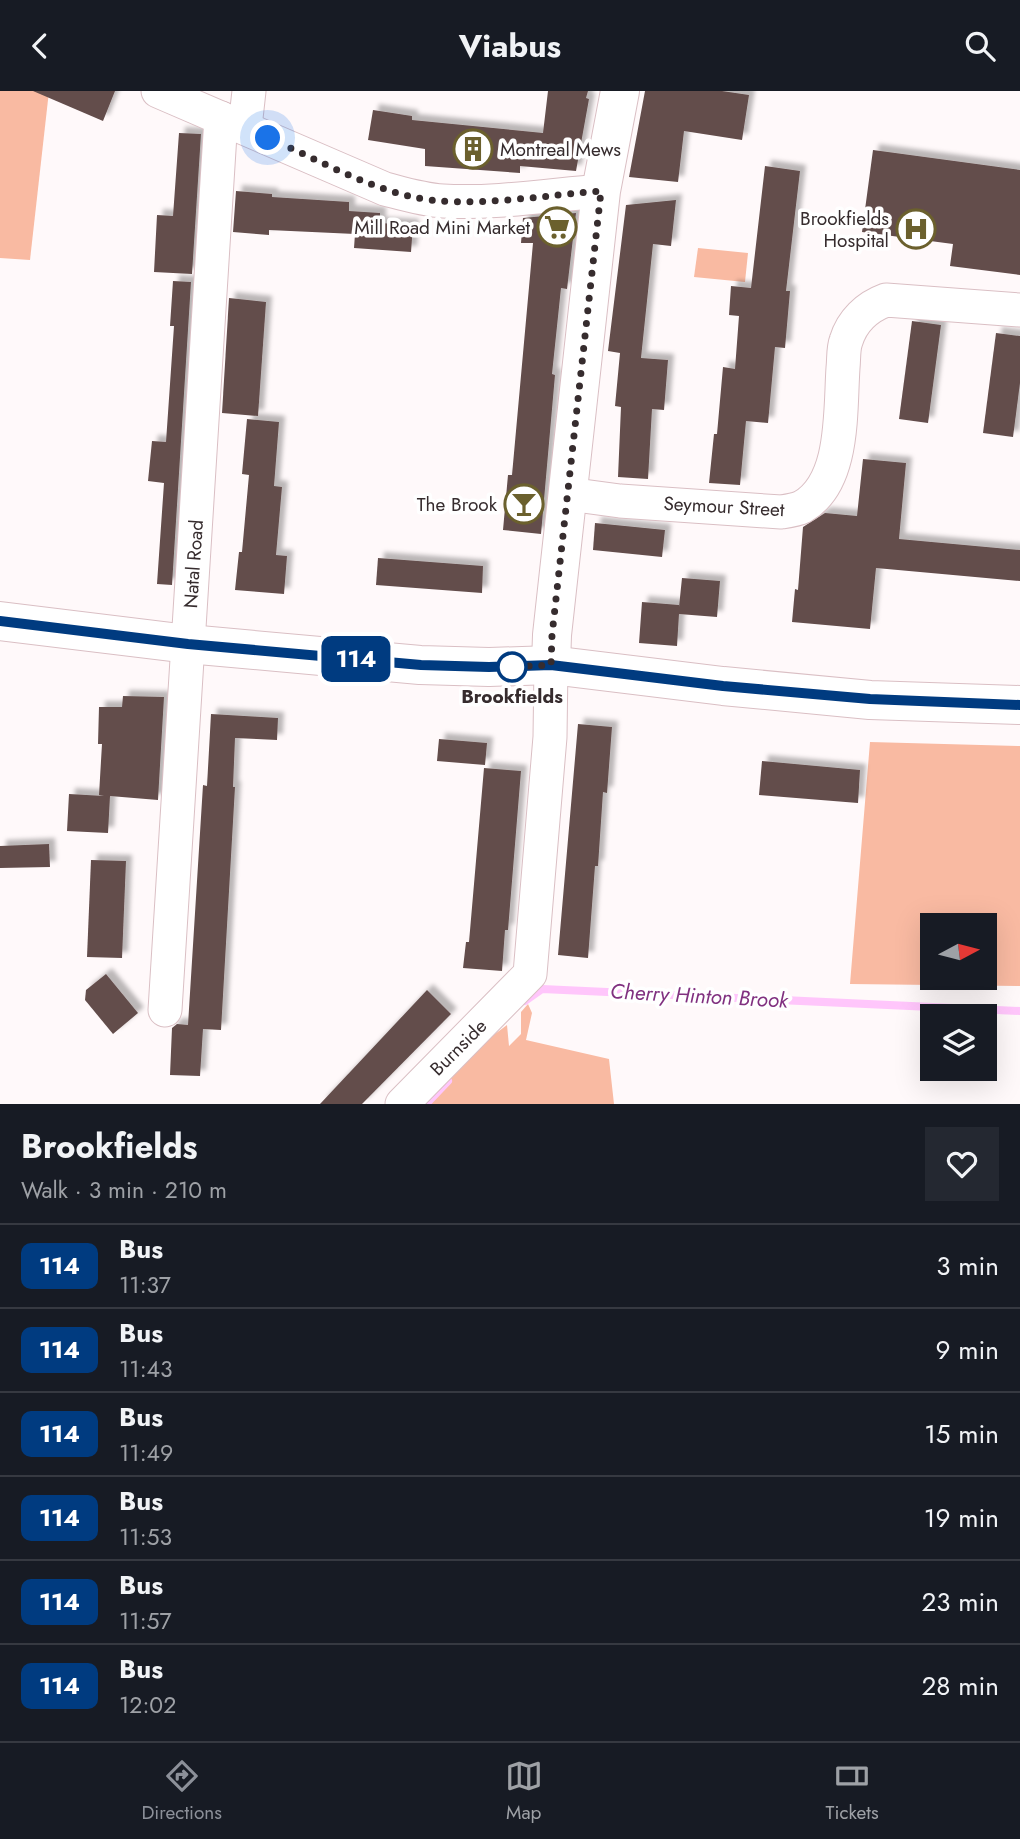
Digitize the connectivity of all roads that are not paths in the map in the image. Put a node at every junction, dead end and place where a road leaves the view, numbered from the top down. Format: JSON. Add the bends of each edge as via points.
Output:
{"nodes":[{"id":1,"x":249,"y":91,"type":"edge"},
{"id":2,"x":620,"y":91,"type":"edge"},
{"id":3,"x":165,"y":92,"type":"edge"},
{"id":4,"x":233,"y":123,"type":"junction"},
{"id":5,"x":601,"y":191,"type":"junction"},
{"id":6,"x":1020,"y":310,"type":"edge"},
{"id":7,"x":568,"y":494,"type":"junction"},
{"id":8,"x":0,"y":621,"type":"edge"},
{"id":9,"x":188,"y":644,"type":"junction"},
{"id":10,"x":551,"y":665,"type":"junction"},
{"id":11,"x":1020,"y":705,"type":"edge"},
{"id":12,"x":165,"y":1010,"type":"dead end"},
{"id":13,"x":402,"y":1104,"type":"edge"}],
"edges":[{"from":1,"to":4,"type":"street","name":"Natal Road"},
{"from":2,"to":5,"type":"main road"},
{"from":3,"to":4,"type":"street"},
{"from":4,"to":5,"type":"street","via":[[385,189],[414,197],[481,200]]},
{"from":4,"to":9,"type":"street","name":"Natal Road"},
{"from":5,"to":7,"type":"main road"},
{"from":6,"to":7,"type":"street","name":"Seymour Street","via":[[886,300],[869,306],[846,341],[836,458],[817,496],[800,509],[781,512]]},
{"from":7,"to":10,"type":"main road"},
{"from":8,"to":9,"type":"main road"},
{"from":9,"to":10,"type":"main road","via":[[421,665]]},
{"from":9,"to":12,"type":"street","name":"Natal Road"},
{"from":10,"to":11,"type":"main road","via":[[870,699]]},
{"from":10,"to":13,"type":"street","name":"Burnside","via":[[550,737],[530,974]]}]}
